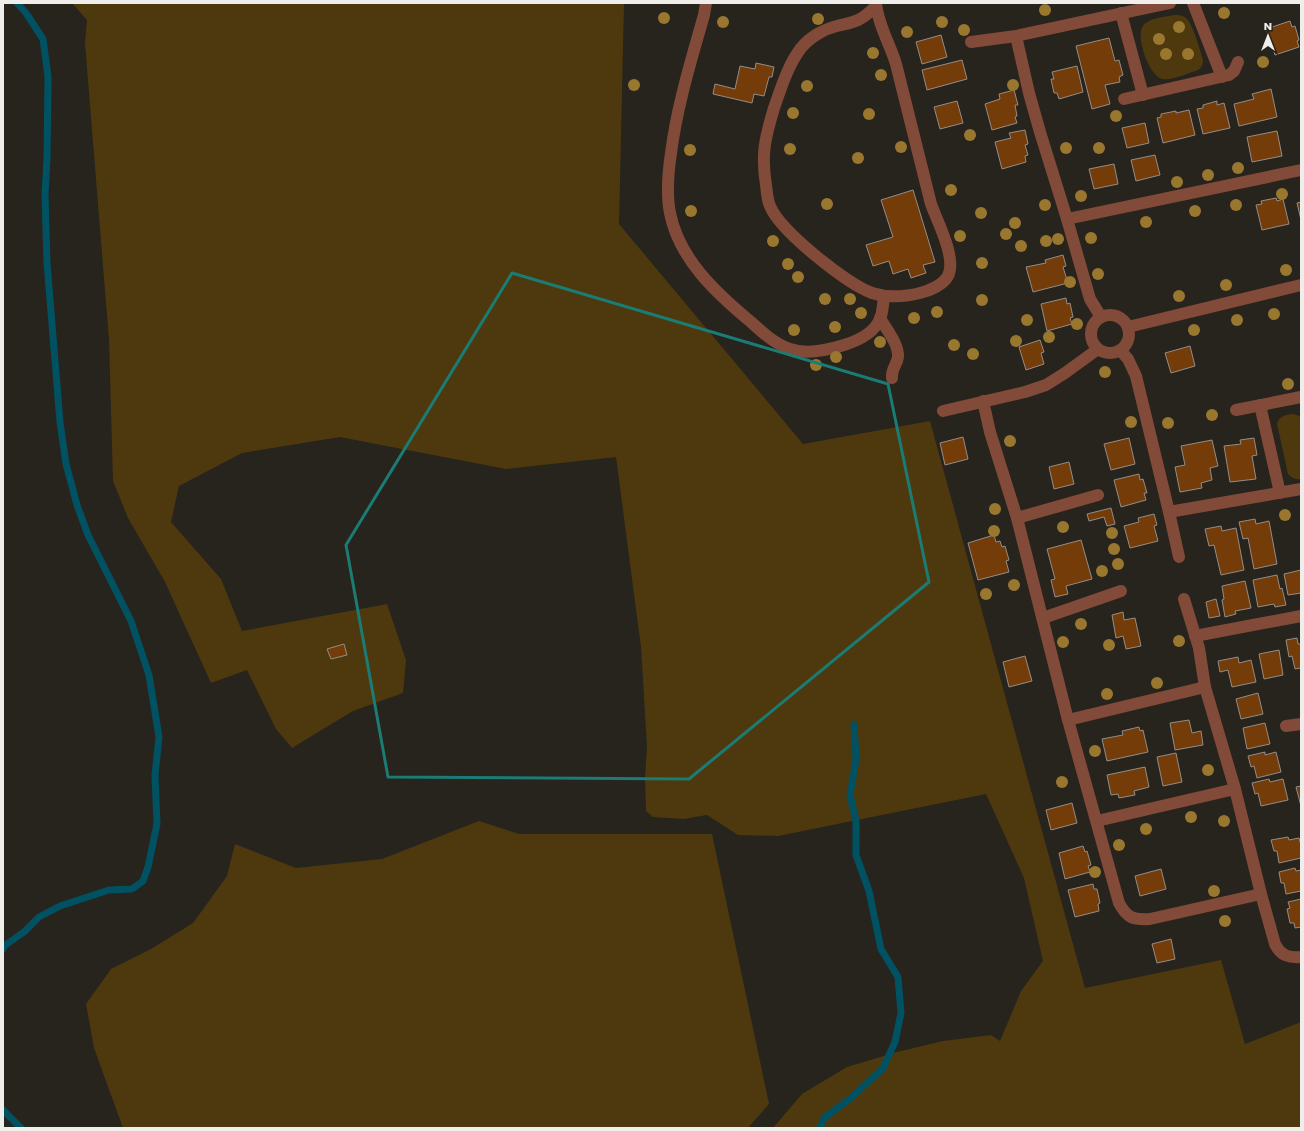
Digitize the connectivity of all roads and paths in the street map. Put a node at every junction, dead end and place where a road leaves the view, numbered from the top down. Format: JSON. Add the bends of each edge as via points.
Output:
{"nodes":[{"id":1,"x":706,"y":3,"type":"edge"},
{"id":2,"x":1170,"y":3,"type":"edge"},
{"id":3,"x":1192,"y":3,"type":"edge"},
{"id":4,"x":876,"y":4,"type":"edge"},
{"id":5,"x":1121,"y":14,"type":"junction"},
{"id":6,"x":1016,"y":36,"type":"junction"},
{"id":7,"x":971,"y":42,"type":"dead end"},
{"id":8,"x":1238,"y":62,"type":"dead end"},
{"id":9,"x":1222,"y":77,"type":"junction"},
{"id":10,"x":1143,"y":95,"type":"junction"},
{"id":11,"x":1124,"y":99,"type":"dead end"},
{"id":12,"x":1301,"y":170,"type":"edge"},
{"id":13,"x":1067,"y":219,"type":"junction"},
{"id":14,"x":1301,"y":285,"type":"edge"},
{"id":15,"x":884,"y":296,"type":"junction"},
{"id":16,"x":1101,"y":317,"type":"junction"},
{"id":17,"x":880,"y":318,"type":"junction"},
{"id":18,"x":1128,"y":327,"type":"junction"},
{"id":19,"x":1098,"y":349,"type":"junction"},
{"id":20,"x":1120,"y":350,"type":"junction"},
{"id":21,"x":892,"y":378,"type":"dead end"},
{"id":22,"x":1301,"y":397,"type":"edge"},
{"id":23,"x":983,"y":401,"type":"junction"},
{"id":24,"x":1260,"y":406,"type":"junction"},
{"id":25,"x":1236,"y":410,"type":"dead end"},
{"id":26,"x":943,"y":411,"type":"dead end"},
{"id":27,"x":1301,"y":489,"type":"edge"},
{"id":28,"x":1280,"y":493,"type":"junction"},
{"id":29,"x":1098,"y":495,"type":"dead end"},
{"id":30,"x":1168,"y":512,"type":"junction"},
{"id":31,"x":1017,"y":518,"type":"junction"},
{"id":32,"x":1179,"y":557,"type":"dead end"},
{"id":33,"x":1121,"y":591,"type":"dead end"},
{"id":34,"x":1184,"y":599,"type":"dead end"},
{"id":35,"x":1301,"y":616,"type":"edge"},
{"id":36,"x":1043,"y":618,"type":"junction"},
{"id":37,"x":1195,"y":636,"type":"junction"},
{"id":38,"x":1205,"y":686,"type":"junction"},
{"id":39,"x":1068,"y":720,"type":"junction"},
{"id":40,"x":1301,"y":724,"type":"edge"},
{"id":41,"x":1286,"y":726,"type":"dead end"},
{"id":42,"x":1235,"y":789,"type":"junction"},
{"id":43,"x":1096,"y":821,"type":"junction"},
{"id":44,"x":1261,"y":894,"type":"junction"},
{"id":45,"x":1301,"y":957,"type":"edge"}],
"edges":[{"from":1,"to":17,"type":"street","via":[[679,104],[668,174],[667,194],[670,213],[674,230],[683,249],[703,278],[731,306],[768,337],[792,350],[821,350],[852,342],[866,335]]},
{"from":2,"to":5,"type":"street"},
{"from":3,"to":9,"type":"street"},
{"from":4,"to":15,"type":"street","via":[[880,26],[896,64],[931,204],[949,251],[948,276],[938,286],[926,292],[901,297]]},
{"from":4,"to":15,"type":"street","via":[[859,20],[816,35],[801,48],[779,92],[765,141],[763,161],[770,205],[784,226],[846,279]]},
{"from":5,"to":6,"type":"street"},
{"from":5,"to":10,"type":"street"},
{"from":6,"to":7,"type":"street"},
{"from":6,"to":13,"type":"street","via":[[1029,93]]},
{"from":8,"to":9,"type":"street","via":[[1234,71]]},
{"from":9,"to":10,"type":"street"},
{"from":10,"to":11,"type":"street"},
{"from":12,"to":13,"type":"street"},
{"from":13,"to":16,"type":"street","via":[[1090,299]]},
{"from":14,"to":18,"type":"street"},
{"from":15,"to":17,"type":"street"},
{"from":16,"to":18,"type":"street","via":[[1109,314],[1117,316],[1124,320]]},
{"from":16,"to":19,"type":"street","via":[[1091,328],[1093,343]]},
{"from":17,"to":21,"type":"street","via":[[897,350],[898,357],[892,369]]},
{"from":18,"to":20,"type":"street","via":[[1128,340]]},
{"from":19,"to":20,"type":"street","via":[[1105,352]]},
{"from":19,"to":23,"type":"street","via":[[1046,385]]},
{"from":20,"to":30,"type":"street","via":[[1128,359],[1136,376]]},
{"from":22,"to":24,"type":"street"},
{"from":23,"to":26,"type":"street"},
{"from":23,"to":31,"type":"street"},
{"from":24,"to":25,"type":"street"},
{"from":24,"to":28,"type":"street"},
{"from":27,"to":28,"type":"street"},
{"from":28,"to":30,"type":"street"},
{"from":29,"to":31,"type":"street"},
{"from":30,"to":32,"type":"street"},
{"from":31,"to":36,"type":"street"},
{"from":33,"to":36,"type":"street"},
{"from":34,"to":37,"type":"street"},
{"from":35,"to":37,"type":"street"},
{"from":36,"to":39,"type":"street"},
{"from":37,"to":38,"type":"street"},
{"from":38,"to":39,"type":"street"},
{"from":38,"to":42,"type":"street"},
{"from":39,"to":43,"type":"street"},
{"from":40,"to":41,"type":"street"},
{"from":42,"to":43,"type":"street"},
{"from":42,"to":44,"type":"street"},
{"from":43,"to":44,"type":"street","via":[[1119,903],[1130,917],[1150,919]]},
{"from":44,"to":45,"type":"street","via":[[1278,950],[1288,957]]}]}
